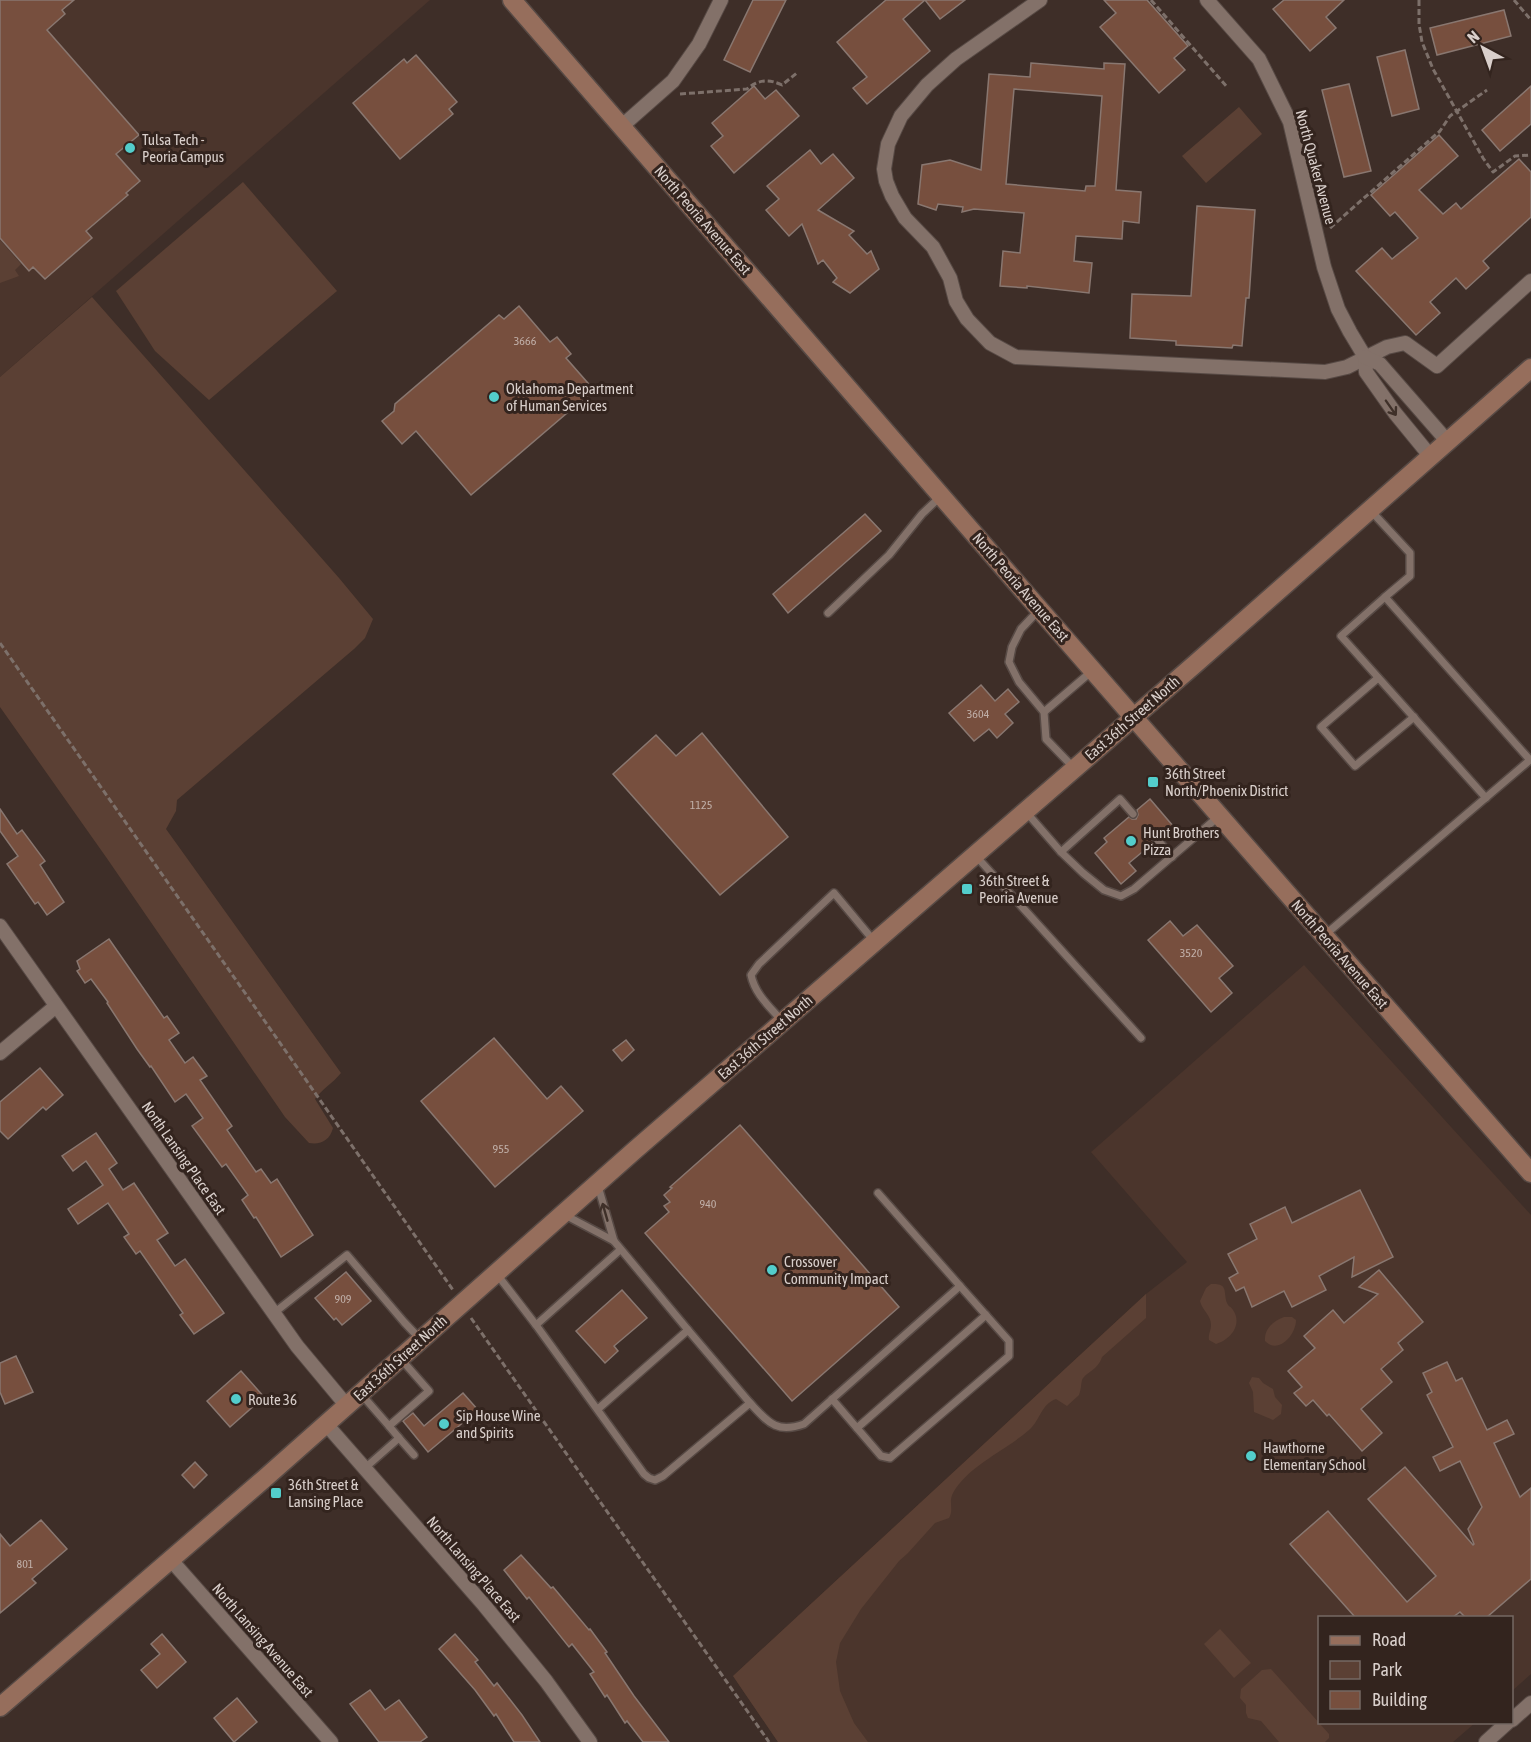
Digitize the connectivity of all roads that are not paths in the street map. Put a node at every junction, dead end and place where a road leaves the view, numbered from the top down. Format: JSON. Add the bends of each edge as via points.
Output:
{"nodes":[{"id":1,"x":512,"y":0,"type":"edge"},
{"id":2,"x":721,"y":0,"type":"edge"},
{"id":3,"x":1040,"y":0,"type":"edge"},
{"id":4,"x":1208,"y":0,"type":"edge"},
{"id":5,"x":622,"y":126,"type":"junction"},
{"id":6,"x":1531,"y":281,"type":"edge"},
{"id":7,"x":1365,"y":357,"type":"junction"},
{"id":8,"x":1531,"y":368,"type":"edge"},
{"id":9,"x":1448,"y":442,"type":"junction"},
{"id":10,"x":1431,"y":457,"type":"junction"},
{"id":11,"x":942,"y":495,"type":"junction"},
{"id":12,"x":1371,"y":510,"type":"junction"},
{"id":13,"x":1385,"y":597,"type":"junction"},
{"id":14,"x":1040,"y":610,"type":"junction"},
{"id":15,"x":828,"y":613,"type":"dead end"},
{"id":16,"x":1093,"y":671,"type":"junction"},
{"id":17,"x":1378,"y":678,"type":"junction"},
{"id":18,"x":1044,"y":712,"type":"junction"},
{"id":19,"x":1133,"y":717,"type":"junction"},
{"id":20,"x":1413,"y":717,"type":"junction"},
{"id":21,"x":1074,"y":768,"type":"junction"},
{"id":22,"x":1486,"y":798,"type":"junction"},
{"id":23,"x":1026,"y":811,"type":"junction"},
{"id":24,"x":1133,"y":813,"type":"dead end"},
{"id":25,"x":1220,"y":816,"type":"junction"},
{"id":26,"x":1157,"y":839,"type":"dead end"},
{"id":27,"x":1061,"y":852,"type":"junction"},
{"id":28,"x":975,"y":855,"type":"junction"},
{"id":29,"x":1172,"y":856,"type":"junction"},
{"id":30,"x":0,"y":926,"type":"edge"},
{"id":31,"x":1324,"y":935,"type":"junction"},
{"id":32,"x":875,"y":942,"type":"junction"},
{"id":33,"x":56,"y":1006,"type":"junction"},
{"id":34,"x":782,"y":1022,"type":"junction"},
{"id":35,"x":1141,"y":1038,"type":"dead end"},
{"id":36,"x":0,"y":1053,"type":"edge"},
{"id":37,"x":1531,"y":1173,"type":"edge"},
{"id":38,"x":597,"y":1184,"type":"junction"},
{"id":39,"x":878,"y":1193,"type":"dead end"},
{"id":40,"x":563,"y":1214,"type":"junction"},
{"id":41,"x":614,"y":1241,"type":"junction"},
{"id":42,"x":620,"y":1250,"type":"junction"},
{"id":43,"x":496,"y":1273,"type":"junction"},
{"id":44,"x":960,"y":1286,"type":"junction"},
{"id":45,"x":274,"y":1313,"type":"junction"},
{"id":46,"x":986,"y":1315,"type":"junction"},
{"id":47,"x":536,"y":1325,"type":"junction"},
{"id":48,"x":688,"y":1330,"type":"junction"},
{"id":49,"x":421,"y":1340,"type":"junction"},
{"id":50,"x":400,"y":1358,"type":"junction"},
{"id":51,"x":360,"y":1394,"type":"junction"},
{"id":52,"x":832,"y":1399,"type":"junction"},
{"id":53,"x":750,"y":1403,"type":"junction"},
{"id":54,"x":346,"y":1406,"type":"junction"},
{"id":55,"x":598,"y":1409,"type":"junction"},
{"id":56,"x":326,"y":1424,"type":"junction"},
{"id":57,"x":389,"y":1426,"type":"junction"},
{"id":58,"x":856,"y":1428,"type":"junction"},
{"id":59,"x":399,"y":1438,"type":"junction"},
{"id":60,"x":414,"y":1455,"type":"dead end"},
{"id":61,"x":364,"y":1468,"type":"junction"},
{"id":62,"x":171,"y":1560,"type":"junction"},
{"id":63,"x":1531,"y":1703,"type":"edge"},
{"id":64,"x":1,"y":1705,"type":"edge"},
{"id":65,"x":1513,"y":1718,"type":"edge"},
{"id":66,"x":1507,"y":1724,"type":"edge"},
{"id":67,"x":331,"y":1742,"type":"edge"},
{"id":68,"x":590,"y":1742,"type":"edge"},
{"id":69,"x":1486,"y":1742,"type":"edge"}],
"edges":[{"from":1,"to":5,"type":"main road","name":"North Peoria Avenue East"},
{"from":2,"to":5,"type":"street","via":[[699,44],[673,81]]},
{"from":3,"to":7,"type":"street","via":[[956,59],[927,85],[901,116],[888,144],[884,170],[892,195],[905,218],[933,247],[967,319],[990,343],[1016,357],[1325,372],[1347,367]]},
{"from":4,"to":7,"type":"street","name":"North Quaker Avenue","via":[[1259,59],[1290,122],[1323,267],[1338,309]]},
{"from":5,"to":11,"type":"main road","name":"North Peoria Avenue East"},
{"from":6,"to":7,"type":"street","via":[[1437,366],[1405,344]]},
{"from":7,"to":9,"type":"street","name":"North Quaker Avenue","via":[[1380,364]]},
{"from":7,"to":10,"type":"street","name":"North Quaker Avenue","one_way":true,"via":[[1366,372]]},
{"from":8,"to":9,"type":"main road","name":"East 36th Street North"},
{"from":9,"to":10,"type":"main road","name":"East 36th Street North"},
{"from":10,"to":12,"type":"main road","name":"East 36th Street North"},
{"from":11,"to":14,"type":"main road","name":"North Peoria Avenue East"},
{"from":11,"to":15,"type":"lane","via":[[889,555]]},
{"from":12,"to":13,"type":"lane","via":[[1410,553],[1410,576]]},
{"from":12,"to":19,"type":"main road","name":"East 36th Street North"},
{"from":13,"to":17,"type":"lane","via":[[1341,636]]},
{"from":13,"to":22,"type":"lane","via":[[1530,760]]},
{"from":14,"to":16,"type":"main road","name":"North Peoria Avenue East"},
{"from":14,"to":18,"type":"lane","via":[[1021,629],[1009,662],[1019,682]]},
{"from":16,"to":18,"type":"lane"},
{"from":16,"to":19,"type":"main road","name":"North Peoria Avenue East"},
{"from":17,"to":20,"type":"lane"},
{"from":17,"to":20,"type":"lane","via":[[1321,727],[1355,766]]},
{"from":18,"to":21,"type":"lane","via":[[1046,739]]},
{"from":19,"to":21,"type":"main road","name":"East 36th Street North"},
{"from":19,"to":25,"type":"main road","name":"North Peoria Avenue East"},
{"from":20,"to":22,"type":"lane"},
{"from":21,"to":23,"type":"main road","name":"East 36th Street North"},
{"from":22,"to":31,"type":"lane"},
{"from":23,"to":27,"type":"lane"},
{"from":23,"to":28,"type":"main road","name":"East 36th Street North"},
{"from":24,"to":27,"type":"lane","via":[[1120,799]]},
{"from":25,"to":29,"type":"lane"},
{"from":25,"to":31,"type":"main road","name":"North Peoria Avenue East"},
{"from":26,"to":29,"type":"lane"},
{"from":27,"to":29,"type":"lane","via":[[1104,890],[1121,896]]},
{"from":28,"to":32,"type":"main road","name":"East 36th Street North"},
{"from":28,"to":35,"type":"lane"},
{"from":30,"to":33,"type":"street","name":"North Lansing Place East"},
{"from":31,"to":37,"type":"main road","name":"North Peoria Avenue East"},
{"from":32,"to":34,"type":"main road","name":"East 36th Street North"},
{"from":32,"to":34,"type":"lane","via":[[834,893],[751,975],[753,985]]},
{"from":33,"to":36,"type":"street"},
{"from":33,"to":45,"type":"street","name":"North Lansing Place East"},
{"from":34,"to":38,"type":"main road","name":"East 36th Street North"},
{"from":38,"to":40,"type":"main road","name":"East 36th Street North"},
{"from":41,"to":38,"type":"lane","one_way":true},
{"from":39,"to":44,"type":"lane"},
{"from":40,"to":41,"type":"lane"},
{"from":40,"to":43,"type":"main road","name":"East 36th Street North"},
{"from":41,"to":42,"type":"lane"},
{"from":42,"to":47,"type":"lane"},
{"from":42,"to":48,"type":"lane"},
{"from":43,"to":47,"type":"lane"},
{"from":43,"to":49,"type":"main road","name":"East 36th Street North"},
{"from":44,"to":46,"type":"lane"},
{"from":44,"to":52,"type":"lane"},
{"from":45,"to":49,"type":"lane","via":[[347,1255]]},
{"from":45,"to":54,"type":"street","name":"North Lansing Place East"},
{"from":46,"to":58,"type":"lane"},
{"from":46,"to":58,"type":"lane","via":[[1009,1341],[1009,1356],[890,1458],[881,1456]]},
{"from":47,"to":55,"type":"lane"},
{"from":48,"to":53,"type":"lane"},
{"from":48,"to":55,"type":"lane"},
{"from":49,"to":50,"type":"main road","name":"East 36th Street North"},
{"from":50,"to":51,"type":"main road","name":"East 36th Street North"},
{"from":50,"to":57,"type":"lane","via":[[429,1391]]},
{"from":51,"to":54,"type":"main road","name":"East 36th Street North"},
{"from":51,"to":57,"type":"lane"},
{"from":52,"to":53,"type":"lane","via":[[804,1424],[792,1428],[772,1424]]},
{"from":52,"to":58,"type":"lane"},
{"from":53,"to":55,"type":"lane","via":[[655,1480],[644,1474]]},
{"from":54,"to":56,"type":"main road","name":"East 36th Street North"},
{"from":56,"to":61,"type":"street","name":"North Lansing Place East"},
{"from":56,"to":62,"type":"main road","name":"East 36th Street North"},
{"from":57,"to":59,"type":"lane"},
{"from":59,"to":60,"type":"lane"},
{"from":59,"to":61,"type":"lane"},
{"from":61,"to":68,"type":"street","name":"North Lansing Place East","via":[[484,1605]]},
{"from":62,"to":64,"type":"main road","name":"East 36th Street North"},
{"from":62,"to":67,"type":"street","name":"North Lansing Avenue East"},
{"from":63,"to":65,"type":"street"},
{"from":66,"to":69,"type":"street"}]}
